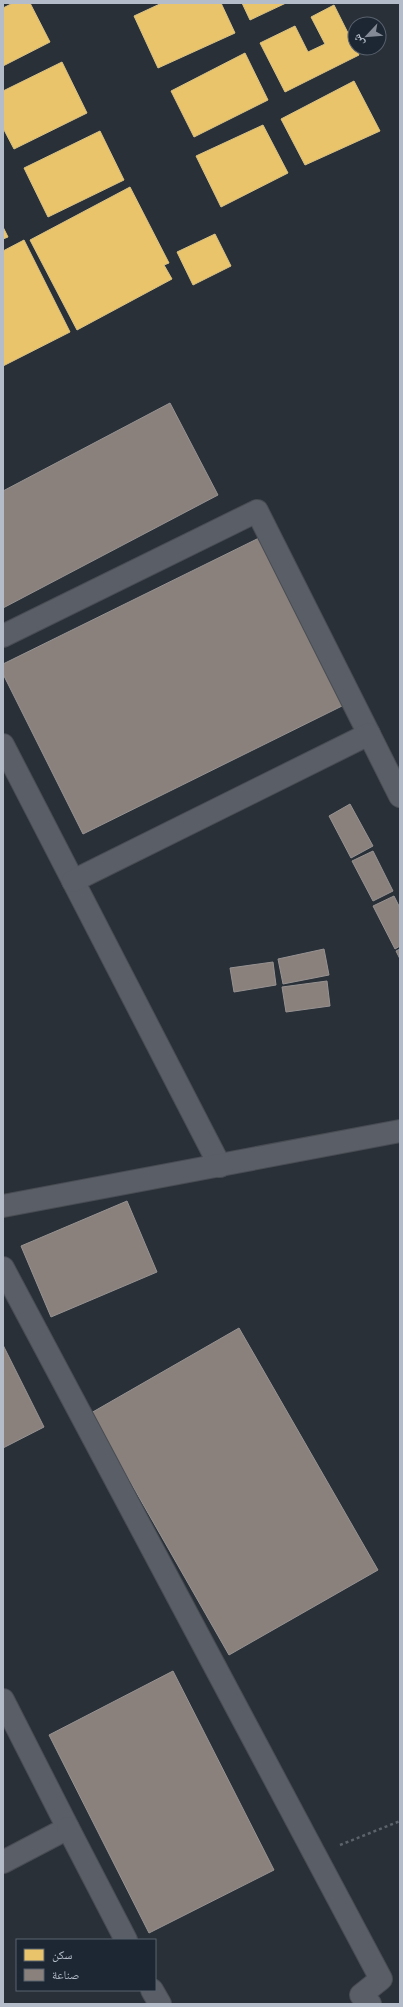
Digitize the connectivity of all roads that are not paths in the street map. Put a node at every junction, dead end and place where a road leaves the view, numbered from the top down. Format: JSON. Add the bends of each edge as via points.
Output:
{"nodes":[{"id":1,"x":3,"y":636,"type":"edge"},
{"id":2,"x":369,"y":734,"type":"junction"},
{"id":3,"x":3,"y":744,"type":"edge"},
{"id":4,"x":400,"y":796,"type":"edge"},
{"id":5,"x":73,"y":881,"type":"junction"},
{"id":6,"x":400,"y":1131,"type":"edge"},
{"id":7,"x":220,"y":1166,"type":"junction"},
{"id":8,"x":3,"y":1206,"type":"edge"},
{"id":9,"x":3,"y":1268,"type":"edge"},
{"id":10,"x":3,"y":1700,"type":"edge"},
{"id":11,"x":68,"y":1828,"type":"junction"},
{"id":12,"x":3,"y":1862,"type":"edge"},
{"id":13,"x":125,"y":1939,"type":"edge"},
{"id":14,"x":153,"y":1991,"type":"edge"},
{"id":15,"x":160,"y":2004,"type":"edge"},
{"id":16,"x":370,"y":2004,"type":"edge"}],
"edges":[{"from":1,"to":2,"type":"street","via":[[257,511]]},
{"from":2,"to":4,"type":"street"},
{"from":2,"to":5,"type":"street"},
{"from":3,"to":5,"type":"street"},
{"from":5,"to":7,"type":"street"},
{"from":6,"to":7,"type":"street"},
{"from":7,"to":8,"type":"street"},
{"from":9,"to":16,"type":"street","via":[[381,1979],[361,1995]]},
{"from":10,"to":11,"type":"street"},
{"from":11,"to":12,"type":"street"},
{"from":11,"to":13,"type":"street"},
{"from":14,"to":15,"type":"street"}]}
